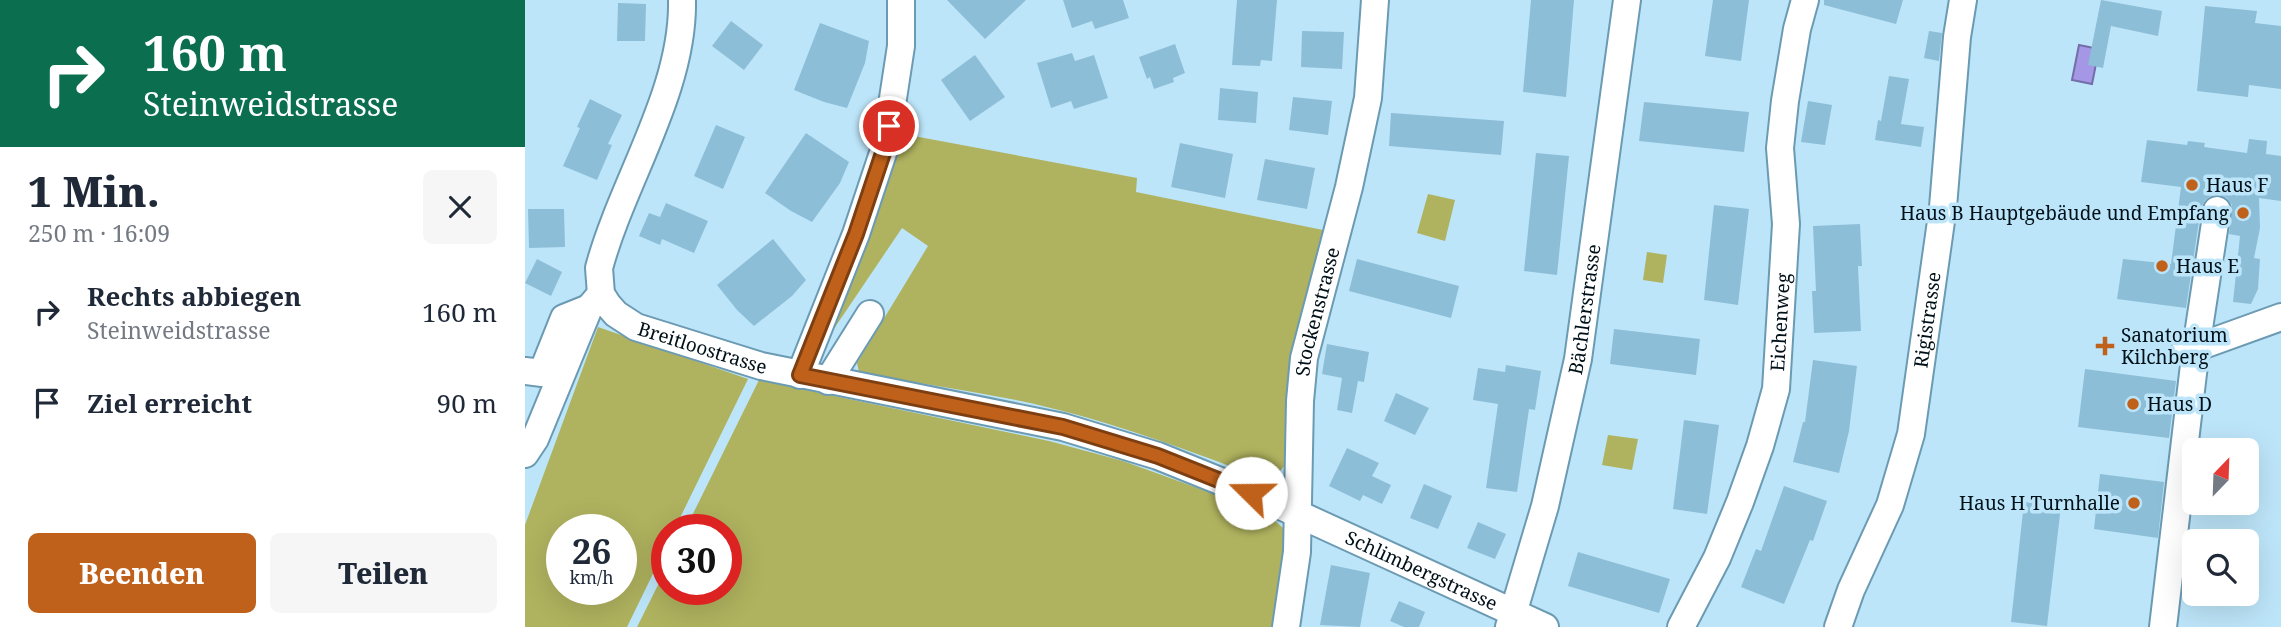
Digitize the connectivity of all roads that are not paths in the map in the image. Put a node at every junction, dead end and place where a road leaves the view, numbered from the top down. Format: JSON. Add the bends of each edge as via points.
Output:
{"nodes":[{"id":1,"x":683,"y":0,"type":"edge"},
{"id":2,"x":901,"y":0,"type":"edge"},
{"id":3,"x":1375,"y":0,"type":"edge"},
{"id":4,"x":1627,"y":0,"type":"edge"},
{"id":5,"x":1805,"y":0,"type":"edge"},
{"id":6,"x":1963,"y":0,"type":"edge"},
{"id":7,"x":2217,"y":210,"type":"dead end"},
{"id":8,"x":595,"y":301,"type":"junction"},
{"id":9,"x":870,"y":314,"type":"dead end"},
{"id":10,"x":2281,"y":317,"type":"edge"},
{"id":11,"x":2188,"y":351,"type":"junction"},
{"id":12,"x":525,"y":371,"type":"edge"},
{"id":13,"x":800,"y":375,"type":"junction"},
{"id":14,"x":828,"y":381,"type":"junction"},
{"id":15,"x":525,"y":454,"type":"edge"},
{"id":16,"x":1299,"y":516,"type":"junction"},
{"id":17,"x":1511,"y":619,"type":"edge"},
{"id":18,"x":1286,"y":627,"type":"edge"},
{"id":19,"x":1545,"y":627,"type":"edge"},
{"id":20,"x":1681,"y":627,"type":"edge"},
{"id":21,"x":1837,"y":627,"type":"edge"},
{"id":22,"x":2163,"y":627,"type":"edge"}],
"edges":[{"from":1,"to":8,"type":"street","via":[[665,95],[603,253]]},
{"from":2,"to":13,"type":"street","via":[[901,46],[886,144]]},
{"from":3,"to":16,"type":"street","name":"Stockenstrasse","via":[[1368,98],[1304,358]]},
{"from":4,"to":17,"type":"street","name":"Bächlerstrasse","via":[[1578,359],[1545,506]]},
{"from":5,"to":20,"type":"street","name":"Eichenweg","via":[[1780,148],[1786,224],[1776,389],[1740,502]]},
{"from":6,"to":21,"type":"street","name":"Rigistrasse","via":[[1944,207],[1910,434],[1890,505]]},
{"from":7,"to":11,"type":"street"},
{"from":8,"to":12,"type":"street","via":[[564,318],[542,373]]},
{"from":8,"to":13,"type":"street","name":"Breitloostrasse","via":[[636,327]]},
{"from":8,"to":15,"type":"street"},
{"from":9,"to":14,"type":"street"},
{"from":10,"to":11,"type":"street"},
{"from":11,"to":22,"type":"street"},
{"from":13,"to":14,"type":"street","name":"Breitloostrasse"},
{"from":14,"to":16,"type":"street","name":"Breitloostrasse","via":[[1063,427],[1158,456]]},
{"from":16,"to":17,"type":"street","name":"Schlimbergstrasse"},
{"from":16,"to":18,"type":"street","name":"Stockenstrasse"},
{"from":17,"to":19,"type":"street","name":"Schlimbergstrasse"}]}
